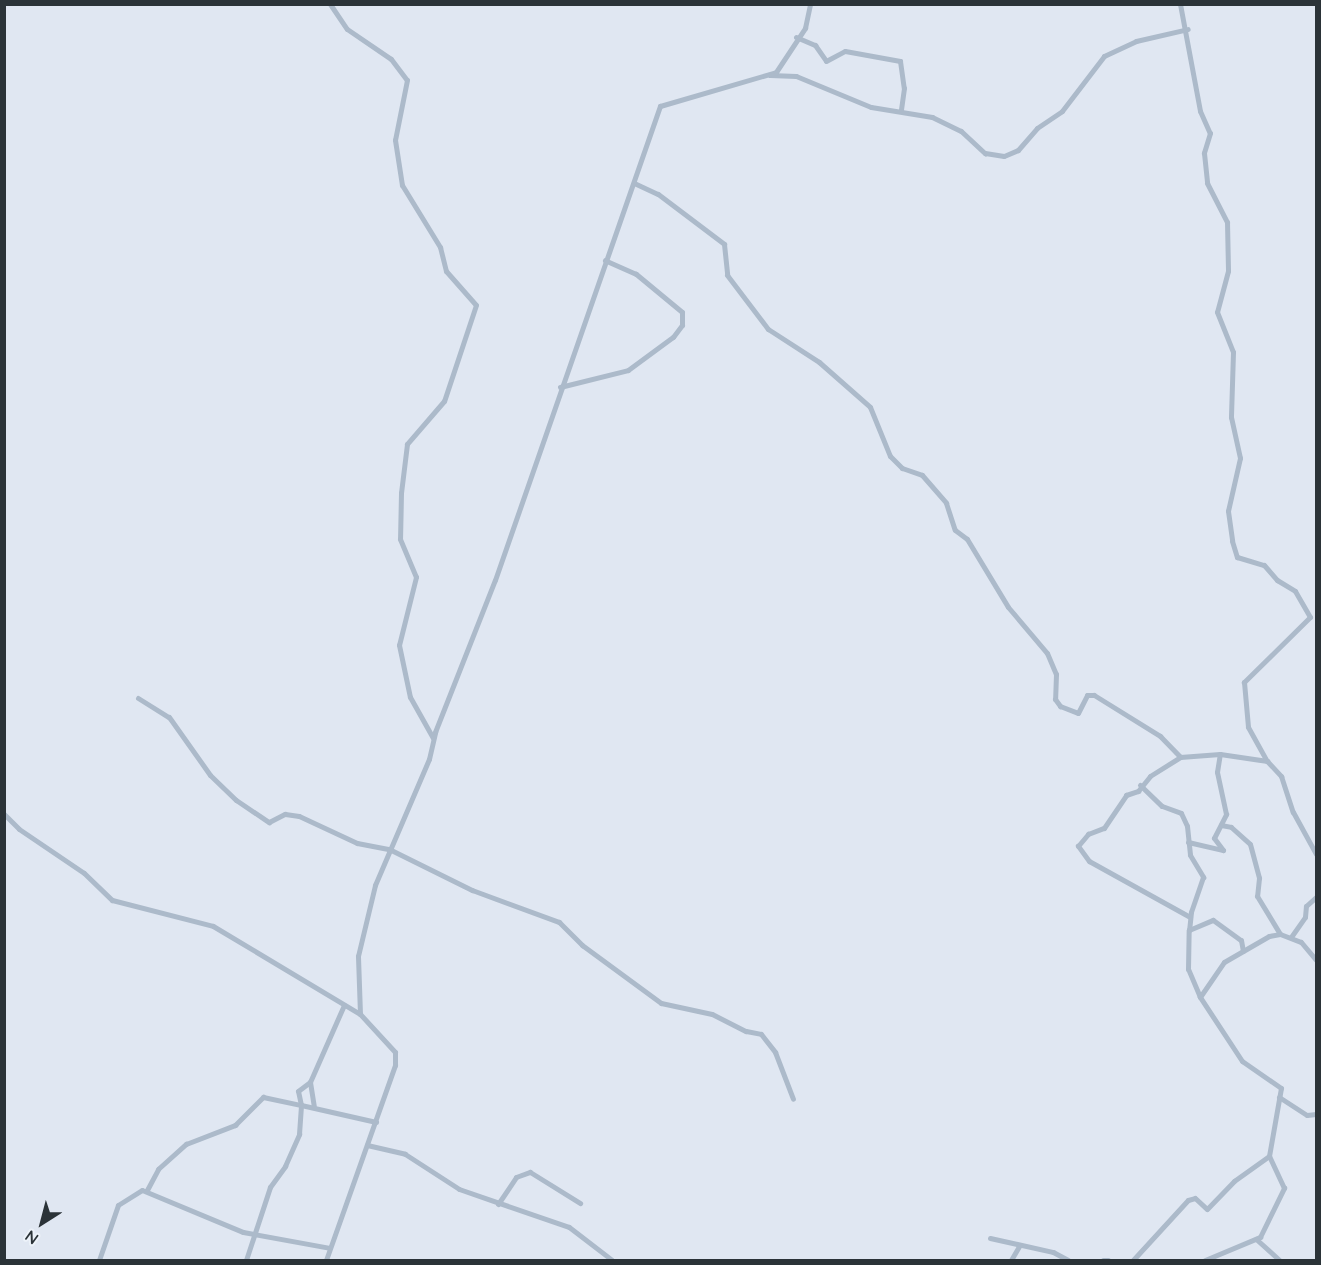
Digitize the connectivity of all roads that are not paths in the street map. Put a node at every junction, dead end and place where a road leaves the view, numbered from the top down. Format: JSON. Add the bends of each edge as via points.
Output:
{"nodes":[{"id":1,"x":330,"y":4,"type":"edge"},
{"id":2,"x":810,"y":4,"type":"edge"},
{"id":3,"x":1180,"y":4,"type":"edge"},
{"id":4,"x":1188,"y":29,"type":"junction"},
{"id":5,"x":796,"y":37,"type":"junction"},
{"id":6,"x":766,"y":74,"type":"junction"},
{"id":7,"x":901,"y":110,"type":"junction"},
{"id":8,"x":634,"y":183,"type":"junction"},
{"id":9,"x":605,"y":260,"type":"junction"},
{"id":10,"x":560,"y":387,"type":"junction"},
{"id":11,"x":138,"y":698,"type":"dead end"},
{"id":12,"x":433,"y":738,"type":"junction"},
{"id":13,"x":1220,"y":754,"type":"junction"},
{"id":14,"x":1180,"y":757,"type":"junction"},
{"id":15,"x":1266,"y":761,"type":"junction"},
{"id":16,"x":1140,"y":785,"type":"junction"},
{"id":17,"x":4,"y":814,"type":"edge"},
{"id":18,"x":1221,"y":825,"type":"junction"},
{"id":19,"x":1188,"y":842,"type":"junction"},
{"id":20,"x":389,"y":849,"type":"junction"},
{"id":21,"x":1317,"y":854,"type":"edge"},
{"id":22,"x":1317,"y":897,"type":"edge"},
{"id":23,"x":1190,"y":917,"type":"junction"},
{"id":24,"x":1189,"y":930,"type":"junction"},
{"id":25,"x":1280,"y":934,"type":"junction"},
{"id":26,"x":1291,"y":937,"type":"junction"},
{"id":27,"x":1317,"y":949,"type":"edge"},
{"id":28,"x":1243,"y":951,"type":"junction"},
{"id":29,"x":1314,"y":958,"type":"edge"},
{"id":30,"x":1200,"y":997,"type":"junction"},
{"id":31,"x":344,"y":1005,"type":"junction"},
{"id":32,"x":360,"y":1014,"type":"junction"},
{"id":33,"x":310,"y":1082,"type":"junction"},
{"id":34,"x":1279,"y":1097,"type":"junction"},
{"id":35,"x":793,"y":1099,"type":"dead end"},
{"id":36,"x":301,"y":1105,"type":"junction"},
{"id":37,"x":314,"y":1106,"type":"junction"},
{"id":38,"x":1317,"y":1114,"type":"edge"},
{"id":39,"x":376,"y":1122,"type":"junction"},
{"id":40,"x":368,"y":1145,"type":"junction"},
{"id":41,"x":1269,"y":1156,"type":"junction"},
{"id":42,"x":147,"y":1190,"type":"junction"},
{"id":43,"x":580,"y":1203,"type":"dead end"},
{"id":44,"x":498,"y":1204,"type":"junction"},
{"id":45,"x":243,"y":1232,"type":"junction"},
{"id":46,"x":254,"y":1234,"type":"junction"},
{"id":47,"x":990,"y":1238,"type":"dead end"},
{"id":48,"x":1256,"y":1239,"type":"junction"},
{"id":49,"x":251,"y":1242,"type":"junction"},
{"id":50,"x":1019,"y":1246,"type":"junction"},
{"id":51,"x":330,"y":1248,"type":"junction"},
{"id":52,"x":99,"y":1260,"type":"edge"},
{"id":53,"x":246,"y":1260,"type":"edge"},
{"id":54,"x":326,"y":1260,"type":"edge"},
{"id":55,"x":612,"y":1260,"type":"edge"},
{"id":56,"x":1011,"y":1260,"type":"edge"},
{"id":57,"x":1068,"y":1260,"type":"edge"},
{"id":58,"x":1102,"y":1260,"type":"edge"},
{"id":59,"x":1108,"y":1260,"type":"edge"},
{"id":60,"x":1133,"y":1260,"type":"edge"},
{"id":61,"x":1205,"y":1260,"type":"edge"},
{"id":62,"x":1279,"y":1260,"type":"edge"}],
"edges":[{"from":1,"to":12,"type":"street","via":[[347,29],[391,59],[407,80],[395,140],[402,185],[431,230],[446,271],[476,305],[444,401],[407,444],[402,483],[400,539],[416,577],[399,645],[410,697]]},
{"from":2,"to":5,"type":"street","via":[[805,28]]},
{"from":3,"to":4,"type":"street"},
{"from":4,"to":7,"type":"street","via":[[1136,41],[1104,56],[1062,111],[1037,128],[1018,150],[1004,156],[985,153],[961,131],[932,117]]},
{"from":4,"to":15,"type":"street","via":[[1196,94],[1210,133],[1204,153],[1208,183],[1227,222],[1228,271],[1216,312],[1233,352],[1231,417],[1240,458],[1228,511],[1232,541],[1238,557],[1264,565],[1276,580],[1295,591],[1310,617],[1244,682],[1248,727]]},
{"from":5,"to":6,"type":"street","via":[[776,72]]},
{"from":5,"to":7,"type":"street","via":[[815,45],[826,61],[845,51],[900,61],[904,88]]},
{"from":6,"to":7,"type":"street","via":[[796,76],[871,107]]},
{"from":6,"to":8,"type":"street","via":[[660,106]]},
{"from":8,"to":9,"type":"street"},
{"from":8,"to":14,"type":"street","via":[[657,194],[724,244],[727,275],[768,329],[819,362],[870,407],[890,456],[902,468],[922,475],[946,503],[955,530],[967,539],[1008,607],[1047,653],[1056,674],[1055,699],[1060,706],[1078,713],[1087,695],[1094,695],[1160,736]]},
{"from":9,"to":10,"type":"street"},
{"from":9,"to":10,"type":"street","via":[[636,274],[682,312],[682,325],[673,337],[628,370]]},
{"from":10,"to":12,"type":"street","via":[[503,558]]},
{"from":11,"to":20,"type":"street","via":[[169,717],[210,775],[254,813],[269,822],[285,814],[298,816],[357,843]]},
{"from":12,"to":20,"type":"street","via":[[429,759]]},
{"from":13,"to":14,"type":"street"},
{"from":13,"to":15,"type":"street"},
{"from":13,"to":18,"type":"street","via":[[1217,772],[1226,814]]},
{"from":14,"to":16,"type":"street"},
{"from":15,"to":21,"type":"street","via":[[1282,778],[1293,812]]},
{"from":16,"to":19,"type":"street","via":[[1162,806],[1181,813]]},
{"from":16,"to":23,"type":"street","via":[[1138,792],[1126,795],[1104,828],[1088,834],[1078,846],[1089,861]]},
{"from":17,"to":31,"type":"street","via":[[19,830],[84,873],[112,900],[213,926]]},
{"from":18,"to":19,"type":"street","via":[[1214,838],[1222,851]]},
{"from":18,"to":25,"type":"street","via":[[1231,827],[1250,844],[1258,878],[1257,896]]},
{"from":19,"to":23,"type":"street","via":[[1190,855],[1203,876]]},
{"from":20,"to":32,"type":"street","via":[[360,938]]},
{"from":20,"to":35,"type":"street","via":[[472,890],[559,922],[582,945],[661,1003],[712,1014],[761,1034],[775,1052]]},
{"from":22,"to":26,"type":"street","via":[[1306,906],[1305,917]]},
{"from":23,"to":24,"type":"street"},
{"from":24,"to":28,"type":"street","via":[[1213,920],[1241,940]]},
{"from":24,"to":30,"type":"street","via":[[1188,969]]},
{"from":25,"to":26,"type":"street"},
{"from":25,"to":28,"type":"street"},
{"from":26,"to":29,"type":"street"},
{"from":27,"to":29,"type":"street"},
{"from":28,"to":30,"type":"street","via":[[1224,962]]},
{"from":30,"to":34,"type":"street","via":[[1242,1061],[1281,1088]]},
{"from":31,"to":32,"type":"street"},
{"from":31,"to":33,"type":"street"},
{"from":32,"to":39,"type":"street","via":[[395,1052]]},
{"from":33,"to":36,"type":"street","via":[[298,1091]]},
{"from":33,"to":37,"type":"street"},
{"from":34,"to":38,"type":"street","via":[[1307,1115]]},
{"from":34,"to":41,"type":"street","via":[[1276,1134]]},
{"from":36,"to":37,"type":"street"},
{"from":36,"to":42,"type":"street","via":[[263,1097],[235,1125],[186,1144],[158,1169]]},
{"from":36,"to":46,"type":"street","via":[[299,1134],[285,1166],[270,1187]]},
{"from":37,"to":39,"type":"street"},
{"from":39,"to":40,"type":"street"},
{"from":40,"to":44,"type":"street","via":[[405,1154],[459,1189]]},
{"from":40,"to":51,"type":"street"},
{"from":41,"to":48,"type":"street","via":[[1284,1188],[1263,1234]]},
{"from":41,"to":60,"type":"street","via":[[1228,1187],[1207,1209],[1195,1198],[1188,1200]]},
{"from":42,"to":45,"type":"street"},
{"from":42,"to":52,"type":"street","via":[[133,1193],[118,1205]]},
{"from":43,"to":44,"type":"street","via":[[530,1172],[516,1177]]},
{"from":44,"to":55,"type":"street","via":[[569,1227]]},
{"from":45,"to":46,"type":"street"},
{"from":45,"to":49,"type":"street"},
{"from":46,"to":49,"type":"street"},
{"from":46,"to":51,"type":"street"},
{"from":47,"to":50,"type":"street"},
{"from":48,"to":61,"type":"street"},
{"from":48,"to":62,"type":"street"},
{"from":49,"to":53,"type":"street"},
{"from":50,"to":56,"type":"street"},
{"from":50,"to":57,"type":"street","via":[[1053,1252]]},
{"from":51,"to":54,"type":"street"},
{"from":58,"to":59,"type":"street"}]}
